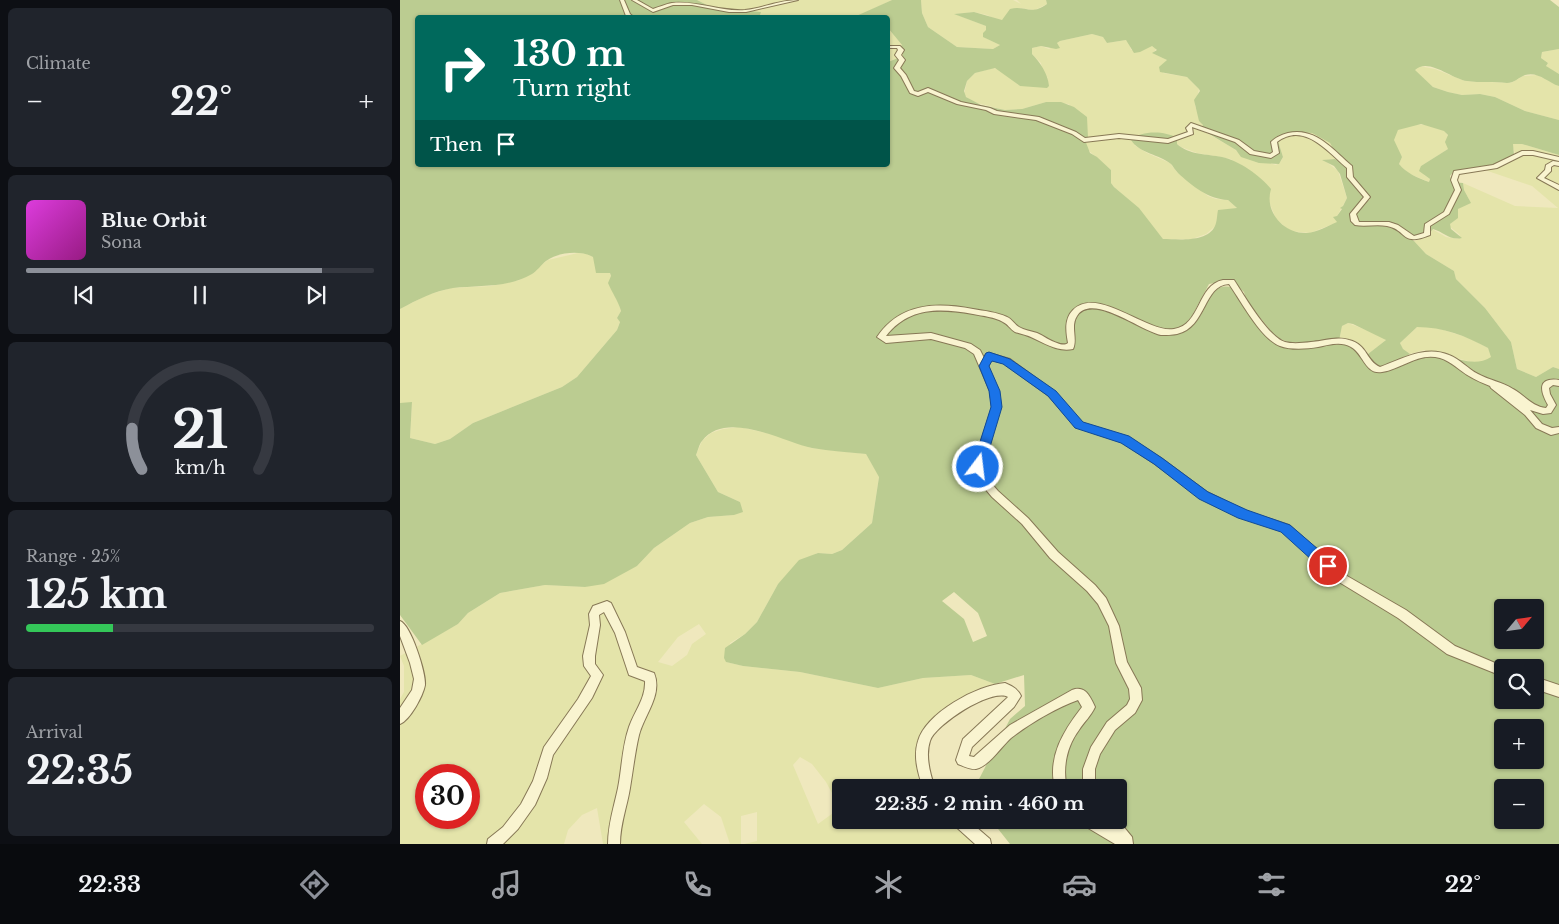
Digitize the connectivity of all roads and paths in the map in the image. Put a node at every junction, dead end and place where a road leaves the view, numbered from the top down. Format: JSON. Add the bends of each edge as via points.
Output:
{"nodes":[{"id":1,"x":622,"y":0,"type":"edge"},
{"id":2,"x":634,"y":0,"type":"edge"},
{"id":3,"x":796,"y":0,"type":"edge"},
{"id":4,"x":628,"y":15,"type":"edge"},
{"id":5,"x":890,"y":47,"type":"edge"},
{"id":6,"x":1559,"y":159,"type":"edge"},
{"id":7,"x":1559,"y":164,"type":"edge"},
{"id":8,"x":1559,"y":188,"type":"edge"},
{"id":9,"x":984,"y":366,"type":"junction"},
{"id":10,"x":1489,"y":380,"type":"junction"},
{"id":11,"x":1559,"y":384,"type":"edge"},
{"id":12,"x":1559,"y":430,"type":"edge"},
{"id":13,"x":400,"y":626,"type":"edge"},
{"id":14,"x":1494,"y":667,"type":"edge"},
{"id":15,"x":1544,"y":686,"type":"edge"},
{"id":16,"x":1559,"y":691,"type":"edge"},
{"id":17,"x":400,"y":718,"type":"edge"},
{"id":18,"x":926,"y":779,"type":"edge"},
{"id":19,"x":1058,"y":779,"type":"edge"},
{"id":20,"x":1089,"y":779,"type":"edge"},
{"id":21,"x":969,"y":829,"type":"edge"},
{"id":22,"x":1103,"y":829,"type":"edge"},
{"id":23,"x":1117,"y":829,"type":"edge"},
{"id":24,"x":493,"y":844,"type":"edge"},
{"id":25,"x":614,"y":844,"type":"edge"},
{"id":26,"x":985,"y":844,"type":"edge"},
{"id":27,"x":1128,"y":844,"type":"edge"}],
"edges":[{"from":1,"to":4,"type":"street"},
{"from":2,"to":3,"type":"street","via":[[653,11],[673,4],[692,4],[729,11],[754,10]]},
{"from":5,"to":6,"type":"street","via":[[901,50],[898,55],[902,60],[897,68],[912,92],[918,94],[928,90],[996,113],[1037,118],[1084,140],[1119,136],[1168,141],[1191,133],[1189,128],[1192,125],[1237,141],[1252,153],[1271,156],[1276,153],[1274,142],[1277,139],[1295,134],[1318,138],[1350,167],[1350,177],[1368,197],[1353,214],[1354,221],[1357,224],[1389,224],[1411,239],[1428,234],[1427,225],[1447,213],[1458,190],[1454,180],[1456,172],[1495,167],[1522,153]]},
{"from":7,"to":8,"type":"street","via":[[1552,163],[1540,178]]},
{"from":9,"to":10,"type":"street","via":[[968,346],[946,339],[931,336],[886,340],[881,337],[887,328],[909,312],[946,307],[1006,320],[1017,329],[1064,348],[1072,343],[1069,327],[1072,317],[1093,306],[1171,334],[1191,324],[1214,287],[1220,282],[1231,282],[1268,333],[1283,344],[1347,342],[1364,352],[1368,364],[1380,370],[1431,352]]},
{"from":9,"to":14,"type":"street","via":[[989,356],[1007,361],[1052,394],[1079,425],[1125,439],[1204,495],[1243,514],[1286,528],[1343,579],[1402,614],[1451,650]]},
{"from":9,"to":20,"type":"street","via":[[994,391],[996,407],[978,467],[980,476],[1102,601],[1114,626],[1122,663],[1135,688],[1136,700],[1132,709],[1111,726],[1096,751]]},
{"from":10,"to":11,"type":"street","via":[[1540,412],[1548,411],[1552,405],[1545,387],[1552,382]]},
{"from":10,"to":12,"type":"street","via":[[1539,426],[1551,432]]},
{"from":13,"to":17,"type":"street","via":[[420,676],[420,687],[414,700]]},
{"from":15,"to":16,"type":"street"},
{"from":18,"to":19,"type":"street","via":[[921,766],[925,736],[931,728],[982,694],[1004,689],[1014,696],[1010,703],[967,743],[962,760],[975,763],[988,756],[1005,736],[1027,720],[1081,694],[1089,707],[1067,738]]},
{"from":21,"to":26,"type":"street"},
{"from":22,"to":27,"type":"street"},
{"from":23,"to":27,"type":"street"},
{"from":24,"to":25,"type":"street","via":[[519,819],[539,782],[550,748],[593,687],[597,675],[588,656],[596,625],[594,614],[597,609],[607,606],[620,632],[632,671],[650,678],[652,688],[635,726]]}]}
